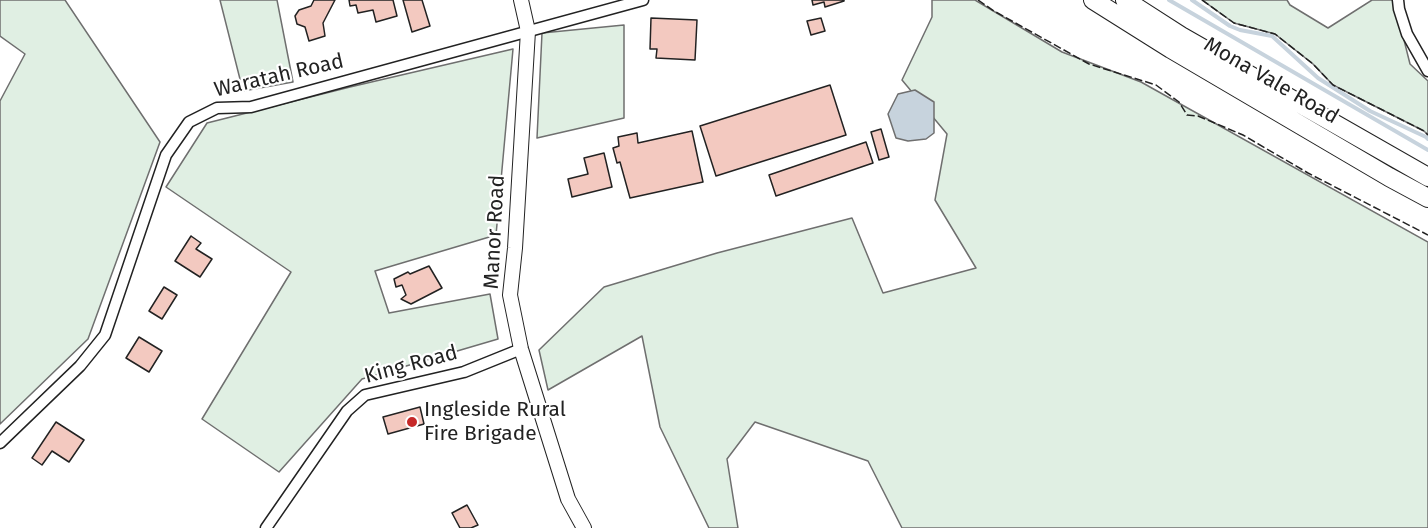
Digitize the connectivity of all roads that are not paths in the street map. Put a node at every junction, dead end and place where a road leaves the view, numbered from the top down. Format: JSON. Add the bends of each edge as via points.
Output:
{"nodes":[{"id":1,"x":521,"y":0,"type":"edge"},
{"id":2,"x":643,"y":0,"type":"edge"},
{"id":3,"x":1093,"y":0,"type":"edge"},
{"id":4,"x":1125,"y":0,"type":"edge"},
{"id":5,"x":1398,"y":0,"type":"edge"},
{"id":6,"x":528,"y":31,"type":"junction"},
{"id":7,"x":1428,"y":71,"type":"edge"},
{"id":8,"x":1428,"y":177,"type":"edge"},
{"id":9,"x":1428,"y":198,"type":"edge"},
{"id":10,"x":521,"y":349,"type":"junction"},
{"id":11,"x":0,"y":443,"type":"edge"},
{"id":12,"x":266,"y":528,"type":"edge"},
{"id":13,"x":584,"y":528,"type":"edge"}],
"edges":[{"from":1,"to":6,"type":"street","name":"Manor Road"},
{"from":2,"to":6,"type":"street","name":"Waratah Road"},
{"from":3,"to":9,"type":"highway","name":"Mona Vale Road"},
{"from":4,"to":8,"type":"highway","name":"Mona Vale Road"},
{"from":5,"to":7,"type":"street","via":[[1407,34]]},
{"from":6,"to":10,"type":"street","name":"Manor Road","via":[[510,295]]},
{"from":6,"to":11,"type":"street","name":"Waratah Road","via":[[251,107],[218,108],[189,122],[166,155],[105,335],[80,366]]},
{"from":10,"to":12,"type":"street","name":"King Road","via":[[464,372],[365,395],[348,411]]},
{"from":10,"to":13,"type":"street","name":"Manor Road","via":[[568,500]]}]}
